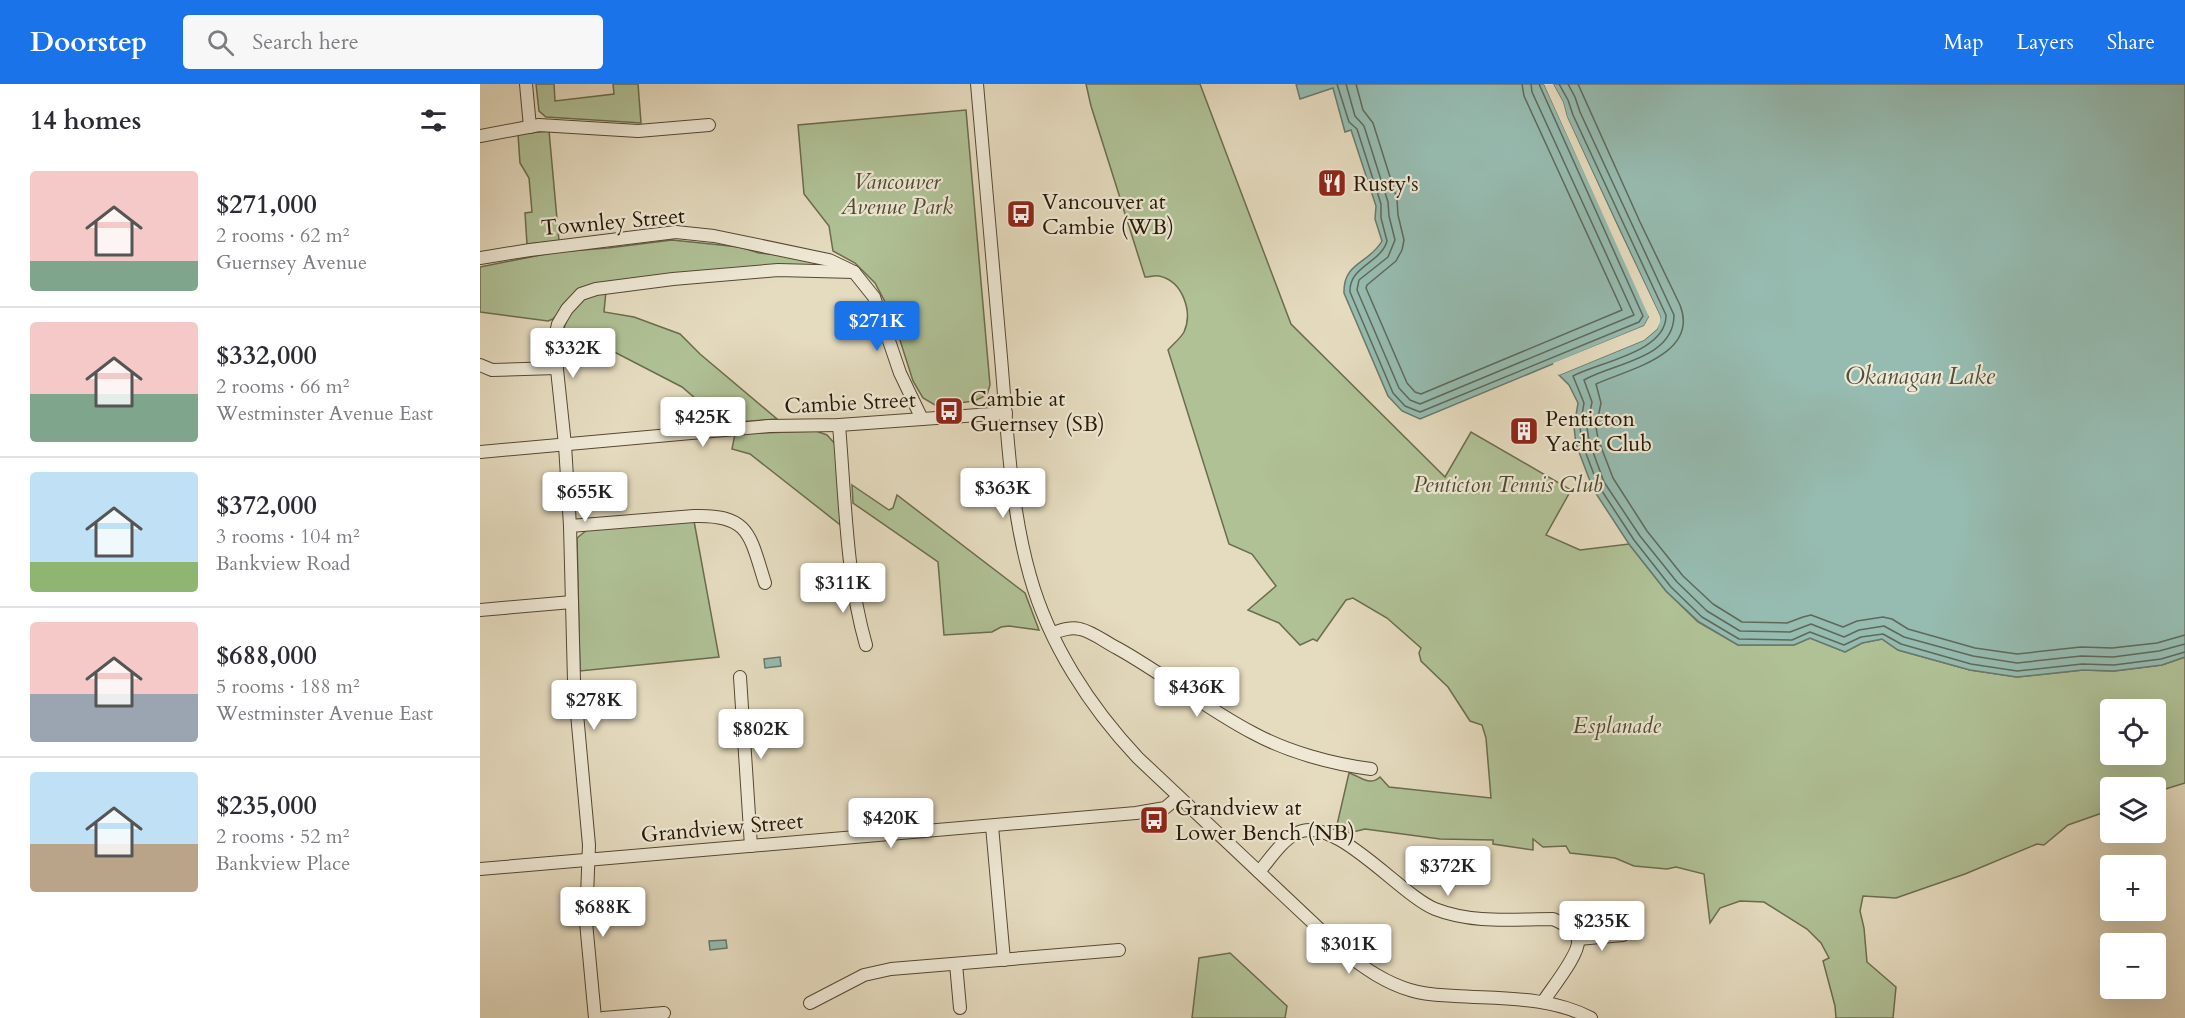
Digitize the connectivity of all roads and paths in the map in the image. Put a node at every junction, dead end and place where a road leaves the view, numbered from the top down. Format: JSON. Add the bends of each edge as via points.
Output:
{"nodes":[{"id":1,"x":526,"y":84,"type":"edge"},
{"id":2,"x":977,"y":84,"type":"edge"},
{"id":3,"x":709,"y":125,"type":"dead end"},
{"id":4,"x":530,"y":127,"type":"junction"},
{"id":5,"x":480,"y":136,"type":"edge"},
{"id":6,"x":480,"y":258,"type":"edge"},
{"id":7,"x":854,"y":272,"type":"junction"},
{"id":8,"x":480,"y":365,"type":"edge"},
{"id":9,"x":557,"y":368,"type":"junction"},
{"id":10,"x":1006,"y":413,"type":"junction"},
{"id":11,"x":922,"y":419,"type":"junction"},
{"id":12,"x":839,"y":424,"type":"junction"},
{"id":13,"x":565,"y":445,"type":"junction"},
{"id":14,"x":480,"y":452,"type":"edge"},
{"id":15,"x":570,"y":526,"type":"junction"},
{"id":16,"x":765,"y":583,"type":"dead end"},
{"id":17,"x":572,"y":602,"type":"junction"},
{"id":18,"x":480,"y":609,"type":"edge"},
{"id":19,"x":1053,"y":633,"type":"junction"},
{"id":20,"x":866,"y":645,"type":"dead end"},
{"id":21,"x":740,"y":677,"type":"dead end"},
{"id":22,"x":1371,"y":769,"type":"dead end"},
{"id":23,"x":1178,"y":797,"type":"junction"},
{"id":24,"x":992,"y":826,"type":"junction"},
{"id":25,"x":751,"y":846,"type":"junction"},
{"id":26,"x":589,"y":859,"type":"junction"},
{"id":27,"x":480,"y":869,"type":"edge"},
{"id":28,"x":1259,"y":872,"type":"junction"},
{"id":29,"x":1623,"y":935,"type":"dead end"},
{"id":30,"x":1578,"y":939,"type":"junction"},
{"id":31,"x":1119,"y":950,"type":"dead end"},
{"id":32,"x":1004,"y":960,"type":"junction"},
{"id":33,"x":957,"y":964,"type":"junction"},
{"id":34,"x":1543,"y":1002,"type":"junction"},
{"id":35,"x":810,"y":1003,"type":"dead end"},
{"id":36,"x":960,"y":1008,"type":"dead end"},
{"id":37,"x":664,"y":1013,"type":"dead end"},
{"id":38,"x":595,"y":1018,"type":"edge"},
{"id":39,"x":603,"y":1018,"type":"edge"},
{"id":40,"x":1591,"y":1018,"type":"edge"}],
"edges":[{"from":1,"to":4,"type":"street"},
{"from":2,"to":10,"type":"street"},
{"from":3,"to":4,"type":"street","via":[[638,131]]},
{"from":4,"to":5,"type":"street"},
{"from":6,"to":7,"type":"street","name":"Townley Street","via":[[676,232],[830,260]]},
{"from":7,"to":9,"type":"street","via":[[778,270],[596,289],[581,294],[558,324],[554,342]]},
{"from":7,"to":11,"type":"street","via":[[874,297],[900,373]]},
{"from":8,"to":9,"type":"street","via":[[492,370]]},
{"from":9,"to":13,"type":"street"},
{"from":10,"to":11,"type":"street","name":"Cambie Street"},
{"from":10,"to":19,"type":"street","via":[[1018,524],[1027,563]]},
{"from":11,"to":12,"type":"street","name":"Cambie Street"},
{"from":12,"to":13,"type":"street","name":"Cambie Street","via":[[769,426]]},
{"from":12,"to":20,"type":"street","via":[[858,617]]},
{"from":13,"to":14,"type":"street","name":"Cambie Street"},
{"from":13,"to":15,"type":"street"},
{"from":15,"to":16,"type":"street","via":[[694,516],[731,519],[747,533]]},
{"from":15,"to":17,"type":"street"},
{"from":17,"to":18,"type":"street"},
{"from":17,"to":26,"type":"street","via":[[574,681]]},
{"from":19,"to":22,"type":"street","via":[[1072,628],[1085,631],[1144,663],[1255,735],[1298,752]]},
{"from":19,"to":23,"type":"street","via":[[1102,715]]},
{"from":21,"to":25,"type":"street"},
{"from":23,"to":24,"type":"street","name":"Grandview Street","via":[[1165,808],[1136,813]]},
{"from":23,"to":28,"type":"street"},
{"from":24,"to":25,"type":"street","name":"Grandview Street"},
{"from":24,"to":32,"type":"street"},
{"from":25,"to":26,"type":"street","name":"Grandview Street"},
{"from":26,"to":27,"type":"street","name":"Grandview Street"},
{"from":26,"to":38,"type":"street","via":[[586,922]]},
{"from":28,"to":30,"type":"street","via":[[1297,832],[1319,831],[1350,845],[1405,891],[1435,909],[1475,919],[1553,919],[1574,931]]},
{"from":28,"to":34,"type":"street","via":[[1346,954],[1397,986],[1424,994]]},
{"from":29,"to":30,"type":"street"},
{"from":30,"to":34,"type":"street","via":[[1576,951]]},
{"from":31,"to":32,"type":"street"},
{"from":32,"to":33,"type":"street"},
{"from":33,"to":35,"type":"street","via":[[878,971]]},
{"from":33,"to":36,"type":"street"},
{"from":34,"to":40,"type":"street"},
{"from":37,"to":39,"type":"street"}]}
